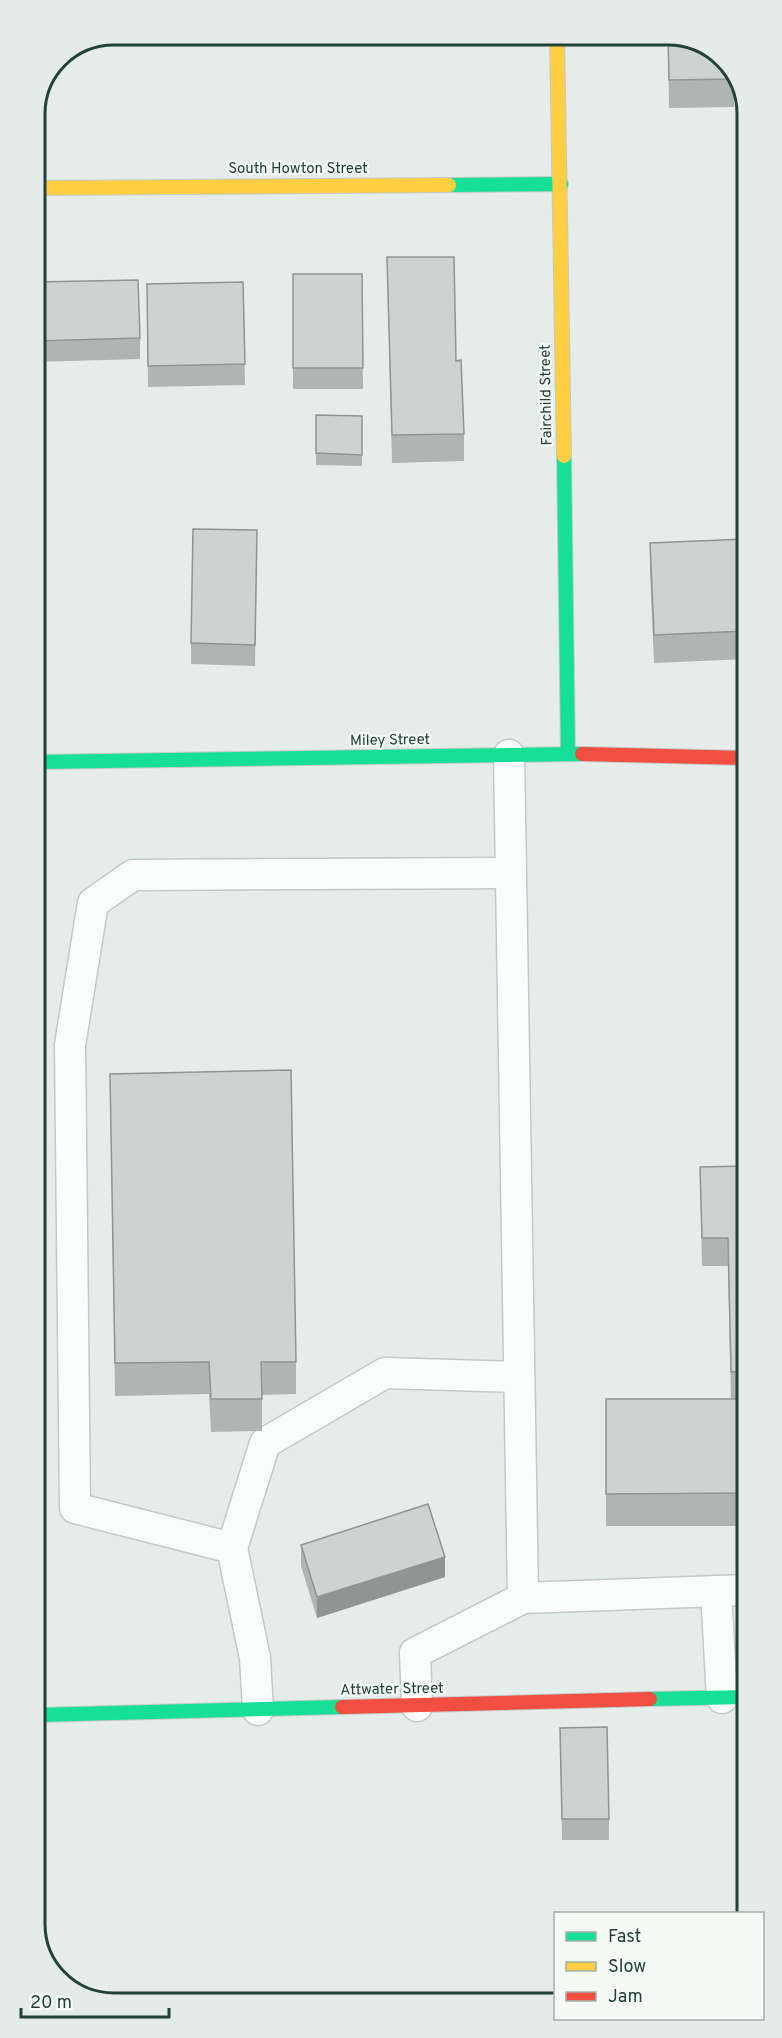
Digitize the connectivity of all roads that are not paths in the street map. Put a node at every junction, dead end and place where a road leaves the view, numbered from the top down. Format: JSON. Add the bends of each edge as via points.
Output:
{"nodes":[{"id":1,"x":557,"y":45,"type":"edge"},
{"id":2,"x":561,"y":184,"type":"junction"},
{"id":3,"x":45,"y":188,"type":"edge"},
{"id":4,"x":568,"y":754,"type":"junction"},
{"id":5,"x":509,"y":755,"type":"junction"},
{"id":6,"x":737,"y":758,"type":"edge"},
{"id":7,"x":45,"y":762,"type":"edge"},
{"id":8,"x":510,"y":873,"type":"junction"},
{"id":9,"x":519,"y":1377,"type":"junction"},
{"id":10,"x":232,"y":1548,"type":"junction"},
{"id":11,"x":737,"y":1590,"type":"edge"},
{"id":12,"x":716,"y":1591,"type":"junction"},
{"id":13,"x":523,"y":1598,"type":"junction"},
{"id":14,"x":735,"y":1697,"type":"edge"},
{"id":15,"x":417,"y":1706,"type":"junction"},
{"id":16,"x":258,"y":1710,"type":"junction"},
{"id":17,"x":45,"y":1715,"type":"edge"}],
"edges":[{"from":1,"to":2,"type":"street","name":"Fairchild Street"},
{"from":2,"to":3,"type":"street","name":"South Howton Street"},
{"from":2,"to":4,"type":"street","name":"Fairchild Street"},
{"from":4,"to":5,"type":"street","name":"Miley Street"},
{"from":4,"to":6,"type":"street","name":"Miley Street"},
{"from":5,"to":7,"type":"street","name":"Miley Street"},
{"from":5,"to":8,"type":"lane"},
{"from":8,"to":9,"type":"lane"},
{"from":8,"to":10,"type":"lane","via":[[133,874],[93,903],[70,1045],[75,1508]]},
{"from":9,"to":10,"type":"lane","via":[[385,1373],[266,1443]]},
{"from":9,"to":13,"type":"lane"},
{"from":10,"to":16,"type":"lane","via":[[255,1658]]},
{"from":11,"to":12,"type":"lane"},
{"from":12,"to":13,"type":"lane"},
{"from":12,"to":14,"type":"lane"},
{"from":13,"to":15,"type":"lane","via":[[416,1653]]},
{"from":14,"to":15,"type":"street","name":"Attwater Street"},
{"from":15,"to":16,"type":"street","name":"Attwater Street"},
{"from":16,"to":17,"type":"street","name":"Attwater Street"}]}
